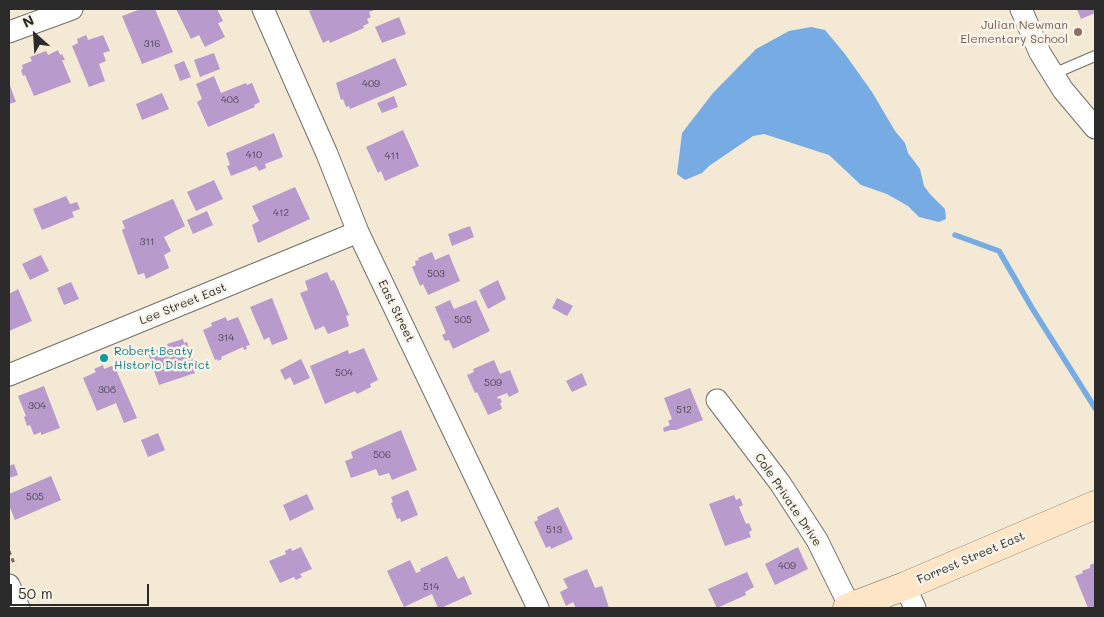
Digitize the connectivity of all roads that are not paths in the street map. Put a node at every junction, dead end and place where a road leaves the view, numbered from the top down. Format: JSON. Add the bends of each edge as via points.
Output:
{"nodes":[{"id":1,"x":72,"y":9,"type":"edge"},
{"id":2,"x":263,"y":9,"type":"edge"},
{"id":3,"x":1021,"y":9,"type":"edge"},
{"id":4,"x":9,"y":32,"type":"edge"},
{"id":5,"x":1095,"y":56,"type":"edge"},
{"id":6,"x":1053,"y":74,"type":"junction"},
{"id":7,"x":1095,"y":126,"type":"edge"},
{"id":8,"x":358,"y":232,"type":"junction"},
{"id":9,"x":9,"y":375,"type":"edge"},
{"id":10,"x":717,"y":400,"type":"dead end"},
{"id":11,"x":1095,"y":506,"type":"edge"},
{"id":12,"x":9,"y":585,"type":"edge"},
{"id":13,"x":910,"y":597,"type":"edge"},
{"id":14,"x":19,"y":608,"type":"edge"},
{"id":15,"x":538,"y":608,"type":"edge"},
{"id":16,"x":848,"y":608,"type":"edge"}],
"edges":[{"from":1,"to":4,"type":"street"},
{"from":2,"to":8,"type":"street","name":"East Street"},
{"from":3,"to":6,"type":"street"},
{"from":5,"to":6,"type":"lane"},
{"from":6,"to":7,"type":"street"},
{"from":8,"to":9,"type":"street","name":"Lee Street East"},
{"from":8,"to":15,"type":"street","name":"East Street"},
{"from":10,"to":16,"type":"street","name":"Cole Private Drive","via":[[780,483],[817,540]]},
{"from":11,"to":13,"type":"main road","name":"Forrest Street East"},
{"from":12,"to":14,"type":"street"},
{"from":13,"to":16,"type":"main road","name":"Forrest Street East"}]}
